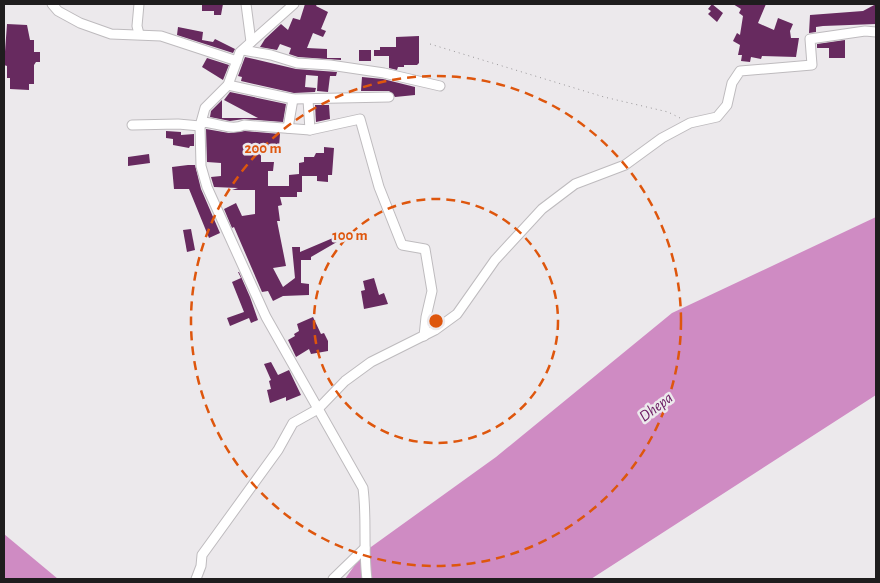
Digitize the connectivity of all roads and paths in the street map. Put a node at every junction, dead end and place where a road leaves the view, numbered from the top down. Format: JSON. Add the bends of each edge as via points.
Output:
{"nodes":[{"id":1,"x":52,"y":4,"type":"edge"},
{"id":2,"x":139,"y":4,"type":"edge"},
{"id":3,"x":246,"y":4,"type":"edge"},
{"id":4,"x":294,"y":4,"type":"edge"},
{"id":5,"x":876,"y":32,"type":"edge"},
{"id":6,"x":139,"y":34,"type":"junction"},
{"id":7,"x":252,"y":42,"type":"junction"},
{"id":8,"x":430,"y":44,"type":"dead end"},
{"id":9,"x":243,"y":50,"type":"junction"},
{"id":10,"x":237,"y":61,"type":"junction"},
{"id":11,"x":228,"y":85,"type":"junction"},
{"id":12,"x":440,"y":86,"type":"dead end"},
{"id":13,"x":389,"y":97,"type":"dead end"},
{"id":14,"x":293,"y":99,"type":"junction"},
{"id":15,"x":308,"y":100,"type":"junction"},
{"id":16,"x":690,"y":123,"type":"junction"},
{"id":17,"x":132,"y":125,"type":"dead end"},
{"id":18,"x":200,"y":126,"type":"junction"},
{"id":19,"x":288,"y":128,"type":"junction"},
{"id":20,"x":310,"y":130,"type":"junction"},
{"id":21,"x":424,"y":336,"type":"junction"},
{"id":22,"x":318,"y":409,"type":"junction"},
{"id":23,"x":364,"y":548,"type":"junction"},
{"id":24,"x":196,"y":579,"type":"edge"},
{"id":25,"x":333,"y":579,"type":"edge"},
{"id":26,"x":367,"y":579,"type":"edge"}],
"edges":[{"from":1,"to":6,"type":"street","via":[[80,23],[111,34]]},
{"from":2,"to":6,"type":"street"},
{"from":3,"to":7,"type":"street"},
{"from":4,"to":7,"type":"street"},
{"from":5,"to":16,"type":"street","via":[[810,39],[812,65],[740,72],[732,83],[727,106],[717,117]]},
{"from":6,"to":10,"type":"street","via":[[161,36]]},
{"from":7,"to":9,"type":"street"},
{"from":8,"to":16,"type":"path","via":[[604,97],[668,112]]},
{"from":9,"to":10,"type":"street"},
{"from":9,"to":12,"type":"street","via":[[297,64],[384,73]]},
{"from":10,"to":11,"type":"street"},
{"from":11,"to":14,"type":"street"},
{"from":11,"to":18,"type":"street","via":[[204,108]]},
{"from":13,"to":15,"type":"street"},
{"from":14,"to":15,"type":"street"},
{"from":14,"to":19,"type":"street"},
{"from":15,"to":20,"type":"street"},
{"from":16,"to":21,"type":"street","via":[[625,164],[575,184],[542,209],[495,260],[457,314]]},
{"from":17,"to":18,"type":"street"},
{"from":18,"to":19,"type":"street","via":[[203,122],[226,127]]},
{"from":18,"to":22,"type":"street","via":[[201,166],[207,187],[266,316]]},
{"from":19,"to":20,"type":"street"},
{"from":20,"to":21,"type":"street","via":[[360,119],[378,187],[402,245],[425,249],[432,291]]},
{"from":21,"to":22,"type":"street","via":[[371,362],[344,381]]},
{"from":22,"to":23,"type":"street","via":[[363,488]]},
{"from":22,"to":24,"type":"street","via":[[294,423],[202,555]]},
{"from":23,"to":25,"type":"street"},
{"from":23,"to":26,"type":"street"}]}
